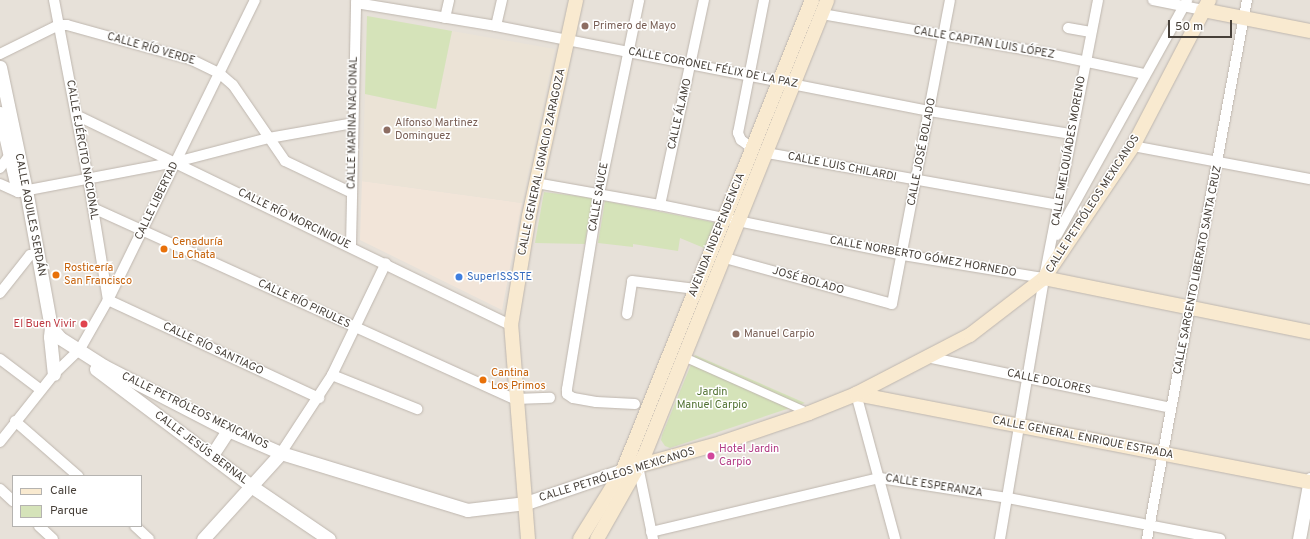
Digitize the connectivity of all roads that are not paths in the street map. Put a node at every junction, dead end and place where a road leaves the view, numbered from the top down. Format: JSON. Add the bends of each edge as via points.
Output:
{"nodes":[{"id":1,"x":54,"y":0,"type":"edge"},
{"id":2,"x":255,"y":0,"type":"edge"},
{"id":3,"x":448,"y":0,"type":"edge"},
{"id":4,"x":502,"y":0,"type":"edge"},
{"id":5,"x":576,"y":0,"type":"edge"},
{"id":6,"x":639,"y":0,"type":"edge"},
{"id":7,"x":704,"y":0,"type":"edge"},
{"id":8,"x":764,"y":0,"type":"edge"},
{"id":9,"x":812,"y":0,"type":"edge"},
{"id":10,"x":827,"y":0,"type":"edge"},
{"id":11,"x":950,"y":0,"type":"edge"},
{"id":12,"x":1098,"y":0,"type":"edge"},
{"id":13,"x":1153,"y":0,"type":"edge"},
{"id":14,"x":1247,"y":0,"type":"edge"},
{"id":15,"x":356,"y":1,"type":"edge"},
{"id":16,"x":1185,"y":3,"type":"edge"},
{"id":17,"x":1210,"y":6,"type":"edge"},
{"id":18,"x":822,"y":14,"type":"junction"},
{"id":19,"x":445,"y":18,"type":"junction"},
{"id":20,"x":1244,"y":18,"type":"junction"},
{"id":21,"x":59,"y":25,"type":"junction"},
{"id":22,"x":496,"y":26,"type":"junction"},
{"id":23,"x":1068,"y":28,"type":"dead end"},
{"id":24,"x":1310,"y":31,"type":"edge"},
{"id":25,"x":1091,"y":32,"type":"junction"},
{"id":26,"x":943,"y":36,"type":"junction"},
{"id":27,"x":569,"y":39,"type":"junction"},
{"id":28,"x":627,"y":51,"type":"junction"},
{"id":29,"x":0,"y":54,"type":"edge"},
{"id":30,"x":1086,"y":61,"type":"junction"},
{"id":31,"x":691,"y":64,"type":"junction"},
{"id":32,"x":0,"y":67,"type":"edge"},
{"id":33,"x":219,"y":73,"type":"junction"},
{"id":34,"x":748,"y":74,"type":"junction"},
{"id":35,"x":1145,"y":74,"type":"junction"},
{"id":36,"x":780,"y":81,"type":"junction"},
{"id":37,"x":795,"y":85,"type":"junction"},
{"id":38,"x":930,"y":111,"type":"junction"},
{"id":39,"x":0,"y":113,"type":"edge"},
{"id":40,"x":76,"y":115,"type":"junction"},
{"id":41,"x":354,"y":123,"type":"junction"},
{"id":42,"x":1071,"y":134,"type":"junction"},
{"id":43,"x":269,"y":138,"type":"junction"},
{"id":44,"x":1133,"y":146,"type":"junction"},
{"id":45,"x":752,"y":148,"type":"junction"},
{"id":46,"x":13,"y":151,"type":"junction"},
{"id":47,"x":767,"y":153,"type":"junction"},
{"id":48,"x":1218,"y":160,"type":"junction"},
{"id":49,"x":176,"y":162,"type":"junction"},
{"id":50,"x":0,"y":168,"type":"edge"},
{"id":51,"x":88,"y":178,"type":"junction"},
{"id":52,"x":1310,"y":179,"type":"edge"},
{"id":53,"x":917,"y":182,"type":"junction"},
{"id":54,"x":536,"y":183,"type":"junction"},
{"id":55,"x":0,"y":184,"type":"edge"},
{"id":56,"x":22,"y":191,"type":"junction"},
{"id":57,"x":352,"y":193,"type":"junction"},
{"id":58,"x":599,"y":194,"type":"junction"},
{"id":59,"x":660,"y":205,"type":"junction"},
{"id":60,"x":1059,"y":205,"type":"junction"},
{"id":61,"x":93,"y":208,"type":"junction"},
{"id":62,"x":723,"y":218,"type":"junction"},
{"id":63,"x":738,"y":221,"type":"junction"},
{"id":64,"x":142,"y":230,"type":"junction"},
{"id":65,"x":1053,"y":242,"type":"junction"},
{"id":66,"x":351,"y":246,"type":"junction"},
{"id":67,"x":33,"y":255,"type":"junction"},
{"id":68,"x":903,"y":255,"type":"junction"},
{"id":69,"x":725,"y":258,"type":"junction"},
{"id":70,"x":386,"y":263,"type":"junction"},
{"id":71,"x":1044,"y":278,"type":"junction"},
{"id":72,"x":695,"y":289,"type":"junction"},
{"id":73,"x":0,"y":292,"type":"edge"},
{"id":74,"x":108,"y":300,"type":"junction"},
{"id":75,"x":892,"y":304,"type":"joint"},
{"id":76,"x":1191,"y":308,"type":"junction"},
{"id":77,"x":627,"y":314,"type":"dead end"},
{"id":78,"x":511,"y":325,"type":"junction"},
{"id":79,"x":354,"y":327,"type":"junction"},
{"id":80,"x":50,"y":332,"type":"junction"},
{"id":81,"x":1310,"y":332,"type":"edge"},
{"id":82,"x":77,"y":352,"type":"junction"},
{"id":83,"x":684,"y":357,"type":"junction"},
{"id":84,"x":927,"y":357,"type":"junction"},
{"id":85,"x":0,"y":359,"type":"edge"},
{"id":86,"x":54,"y":374,"type":"junction"},
{"id":87,"x":332,"y":375,"type":"junction"},
{"id":88,"x":1029,"y":378,"type":"junction"},
{"id":89,"x":41,"y":390,"type":"junction"},
{"id":90,"x":856,"y":394,"type":"junction"},
{"id":91,"x":319,"y":398,"type":"junction"},
{"id":92,"x":550,"y":398,"type":"dead end"},
{"id":93,"x":515,"y":399,"type":"junction"},
{"id":94,"x":635,"y":404,"type":"dead end"},
{"id":95,"x":1171,"y":408,"type":"junction"},
{"id":96,"x":417,"y":409,"type":"dead end"},
{"id":97,"x":809,"y":413,"type":"junction"},
{"id":98,"x":15,"y":421,"type":"junction"},
{"id":99,"x":1020,"y":426,"type":"junction"},
{"id":100,"x":228,"y":430,"type":"junction"},
{"id":101,"x":0,"y":442,"type":"edge"},
{"id":102,"x":281,"y":453,"type":"junction"},
{"id":103,"x":1164,"y":453,"type":"junction"},
{"id":104,"x":212,"y":455,"type":"junction"},
{"id":105,"x":638,"y":466,"type":"junction"},
{"id":106,"x":623,"y":470,"type":"junction"},
{"id":107,"x":77,"y":475,"type":"edge"},
{"id":108,"x":880,"y":478,"type":"junction"},
{"id":109,"x":1310,"y":481,"type":"edge"},
{"id":110,"x":251,"y":486,"type":"junction"},
{"id":111,"x":0,"y":489,"type":"edge"},
{"id":112,"x":1008,"y":498,"type":"junction"},
{"id":113,"x":12,"y":501,"type":"edge"},
{"id":114,"x":526,"y":503,"type":"junction"},
{"id":115,"x":1149,"y":525,"type":"junction"},
{"id":116,"x":40,"y":527,"type":"edge"},
{"id":117,"x":135,"y":527,"type":"edge"},
{"id":118,"x":652,"y":535,"type":"edge"},
{"id":119,"x":53,"y":539,"type":"edge"},
{"id":120,"x":149,"y":539,"type":"edge"},
{"id":121,"x":203,"y":539,"type":"edge"},
{"id":122,"x":328,"y":539,"type":"edge"},
{"id":123,"x":528,"y":539,"type":"edge"},
{"id":124,"x":580,"y":539,"type":"edge"},
{"id":125,"x":597,"y":539,"type":"edge"},
{"id":126,"x":895,"y":539,"type":"edge"},
{"id":127,"x":1000,"y":539,"type":"edge"},
{"id":128,"x":1146,"y":539,"type":"edge"},
{"id":129,"x":1220,"y":539,"type":"edge"},
{"id":130,"x":1299,"y":539,"type":"edge"}],
"edges":[{"from":1,"to":21,"type":"street","name":"CALLE EJÉRCITO NACIONAL"},
{"from":2,"to":33,"type":"street","name":"CALLE LIBERTAD"},
{"from":3,"to":19,"type":"street"},
{"from":4,"to":22,"type":"street"},
{"from":5,"to":27,"type":"main road","name":"CALLE GENERAL IGNACIO ZARAGOZA"},
{"from":6,"to":28,"type":"street","name":"CALLE SAUCE"},
{"from":7,"to":31,"type":"street","name":"CALLE ÁLAMO"},
{"from":8,"to":34,"type":"street"},
{"from":9,"to":36,"type":"main road","name":"AVENIDA INDEPENDENCIA"},
{"from":10,"to":18,"type":"main road","name":"AVENIDA INDEPENDENCIA"},
{"from":11,"to":26,"type":"street","name":"CALLE JOSÉ BOLADO"},
{"from":12,"to":25,"type":"street","name":"CALLE MELQUÍADES MORENO"},
{"from":13,"to":16,"type":"street"},
{"from":14,"to":20,"type":"street","name":"CALLE SARGENTO LIBERATO SANTA CRUZ"},
{"from":15,"to":19,"type":"street","name":"CALLE CORONEL FÉLIX DE LA PAZ"},
{"from":15,"to":41,"type":"street","name":"CALLE MARINA NACIONAL"},
{"from":16,"to":17,"type":"street"},
{"from":16,"to":35,"type":"street","name":"CALLE PETRÓLEOS MEXICANOS"},
{"from":17,"to":20,"type":"main road"},
{"from":17,"to":44,"type":"main road","name":"CALLE PETRÓLEOS MEXICANOS","via":[[1196,38],[1183,48]]},
{"from":18,"to":26,"type":"street","name":"CALLE CAPITAN LUIS LÓPEZ"},
{"from":18,"to":37,"type":"main road","name":"AVENIDA INDEPENDENCIA"},
{"from":19,"to":22,"type":"street","name":"CALLE CORONEL FÉLIX DE LA PAZ"},
{"from":20,"to":24,"type":"main road"},
{"from":20,"to":48,"type":"street","name":"CALLE SARGENTO LIBERATO SANTA CRUZ"},
{"from":21,"to":29,"type":"street"},
{"from":21,"to":33,"type":"street","name":"CALLE RÍO VERDE","via":[[190,59]]},
{"from":21,"to":40,"type":"street","name":"CALLE EJÉRCITO NACIONAL"},
{"from":22,"to":27,"type":"street","name":"CALLE CORONEL FÉLIX DE LA PAZ"},
{"from":23,"to":25,"type":"street"},
{"from":25,"to":30,"type":"street","name":"CALLE MELQUÍADES MORENO"},
{"from":26,"to":30,"type":"street","name":"CALLE CAPITAN LUIS LÓPEZ"},
{"from":26,"to":38,"type":"street","name":"CALLE JOSÉ BOLADO"},
{"from":27,"to":28,"type":"street","name":"CALLE CORONEL FÉLIX DE LA PAZ"},
{"from":27,"to":54,"type":"main road","name":"CALLE GENERAL IGNACIO ZARAGOZA"},
{"from":28,"to":31,"type":"street","name":"CALLE CORONEL FÉLIX DE LA PAZ"},
{"from":28,"to":58,"type":"street","name":"CALLE SAUCE"},
{"from":30,"to":35,"type":"street","name":"CALLE CAPITAN LUIS LÓPEZ"},
{"from":30,"to":42,"type":"street","name":"CALLE MELQUÍADES MORENO"},
{"from":31,"to":34,"type":"street","name":"CALLE CORONEL FÉLIX DE LA PAZ"},
{"from":31,"to":59,"type":"street","name":"CALLE ÁLAMO"},
{"from":32,"to":46,"type":"street","name":"CALLE AQUILES SERDÁN"},
{"from":33,"to":43,"type":"street","name":"CALLE RÍO VERDE","via":[[232,85]]},
{"from":33,"to":49,"type":"street","name":"CALLE LIBERTAD"},
{"from":34,"to":36,"type":"street","name":"CALLE CORONEL FÉLIX DE LA PAZ"},
{"from":34,"to":45,"type":"street","via":[[738,133],[741,140]]},
{"from":35,"to":65,"type":"street","name":"CALLE PETRÓLEOS MEXICANOS"},
{"from":36,"to":37,"type":"street","name":"CALLE CORONEL FÉLIX DE LA PAZ"},
{"from":36,"to":45,"type":"main road","name":"AVENIDA INDEPENDENCIA"},
{"from":37,"to":38,"type":"street","name":"CALLE CORONEL FÉLIX DE LA PAZ"},
{"from":37,"to":47,"type":"main road","name":"AVENIDA INDEPENDENCIA"},
{"from":38,"to":42,"type":"street","name":"CALLE CORONEL FÉLIX DE LA PAZ"},
{"from":38,"to":53,"type":"street","name":"CALLE JOSÉ BOLADO"},
{"from":39,"to":46,"type":"street","name":"CALLE AQUILES SERDÁN"},
{"from":40,"to":49,"type":"street","name":"CALLE RÍO MORCINIQUE"},
{"from":40,"to":51,"type":"street","name":"CALLE EJÉRCITO NACIONAL"},
{"from":41,"to":43,"type":"street"},
{"from":41,"to":57,"type":"street","name":"CALLE MARINA NACIONAL"},
{"from":42,"to":60,"type":"street","name":"CALLE MELQUÍADES MORENO"},
{"from":43,"to":49,"type":"street"},
{"from":43,"to":57,"type":"street","name":"CALLE RÍO VERDE","via":[[285,161],[293,167]]},
{"from":44,"to":48,"type":"street"},
{"from":44,"to":71,"type":"main road","name":"CALLE PETRÓLEOS MEXICANOS"},
{"from":45,"to":62,"type":"main road","name":"AVENIDA INDEPENDENCIA"},
{"from":46,"to":50,"type":"street"},
{"from":46,"to":56,"type":"street","name":"CALLE AQUILES SERDÁN"},
{"from":47,"to":53,"type":"street","name":"CALLE LUIS CHILARDI"},
{"from":47,"to":63,"type":"main road","name":"AVENIDA INDEPENDENCIA"},
{"from":48,"to":52,"type":"street"},
{"from":48,"to":76,"type":"street","name":"CALLE SARGENTO LIBERATO SANTA CRUZ"},
{"from":49,"to":51,"type":"street"},
{"from":49,"to":64,"type":"street","name":"CALLE LIBERTAD"},
{"from":49,"to":66,"type":"street","name":"CALLE RÍO MORCINIQUE"},
{"from":51,"to":56,"type":"street"},
{"from":51,"to":61,"type":"street","name":"CALLE EJÉRCITO NACIONAL"},
{"from":53,"to":60,"type":"street","name":"CALLE LUIS CHILARDI"},
{"from":53,"to":68,"type":"street","name":"CALLE JOSÉ BOLADO"},
{"from":54,"to":58,"type":"street","name":"CALLE NORBERTO GÓMEZ HORNEDO"},
{"from":54,"to":78,"type":"main road","name":"CALLE GENERAL IGNACIO ZARAGOZA"},
{"from":55,"to":56,"type":"street"},
{"from":56,"to":67,"type":"street","name":"CALLE AQUILES SERDÁN"},
{"from":57,"to":66,"type":"street","name":"CALLE MARINA NACIONAL"},
{"from":58,"to":59,"type":"street","name":"CALLE NORBERTO GÓMEZ HORNEDO"},
{"from":58,"to":94,"type":"street","name":"CALLE SAUCE","via":[[568,394],[596,402]]},
{"from":59,"to":62,"type":"street","name":"CALLE NORBERTO GÓMEZ HORNEDO"},
{"from":60,"to":65,"type":"street","name":"CALLE MELQUÍADES MORENO"},
{"from":61,"to":64,"type":"street","name":"CALLE RÍO PIRULES"},
{"from":61,"to":74,"type":"street","name":"CALLE EJÉRCITO NACIONAL"},
{"from":62,"to":63,"type":"street","name":"CALLE NORBERTO GÓMEZ HORNEDO"},
{"from":62,"to":72,"type":"main road","name":"AVENIDA INDEPENDENCIA"},
{"from":63,"to":68,"type":"street","name":"CALLE NORBERTO GÓMEZ HORNEDO"},
{"from":63,"to":69,"type":"main road","name":"AVENIDA INDEPENDENCIA"},
{"from":64,"to":74,"type":"street","name":"CALLE LIBERTAD"},
{"from":64,"to":79,"type":"street","name":"CALLE RÍO PIRULES"},
{"from":65,"to":71,"type":"street","name":"CALLE MELQUÍADES MORENO"},
{"from":66,"to":70,"type":"street","name":"CALLE RÍO MORCINIQUE"},
{"from":67,"to":73,"type":"street"},
{"from":67,"to":80,"type":"street","name":"CALLE AQUILES SERDÁN"},
{"from":68,"to":71,"type":"street","name":"CALLE NORBERTO GÓMEZ HORNEDO"},
{"from":68,"to":75,"type":"street","name":"CALLE JOSÉ BOLADO"},
{"from":69,"to":75,"type":"street","name":"JOSÉ BOLADO"},
{"from":69,"to":83,"type":"main road","name":"AVENIDA INDEPENDENCIA"},
{"from":70,"to":78,"type":"street","name":"CALLE RÍO MORCINIQUE"},
{"from":70,"to":79,"type":"street"},
{"from":71,"to":76,"type":"main road","name":"CALLE NORBERTO GÓMEZ HORNEDO"},
{"from":71,"to":84,"type":"main road","name":"CALLE PETRÓLEOS MEXICANOS","via":[[970,335]]},
{"from":71,"to":88,"type":"street","name":"CALLE MELQUÍADES MORENO"},
{"from":72,"to":77,"type":"street","via":[[632,281]]},
{"from":72,"to":106,"type":"main road","name":"AVENIDA INDEPENDENCIA"},
{"from":74,"to":82,"type":"street","name":"CALLE LIBERTAD"},
{"from":74,"to":91,"type":"street","name":"CALLE RÍO SANTIAGO"},
{"from":76,"to":81,"type":"main road","name":"CALLE NORBERTO GÓMEZ HORNEDO"},
{"from":76,"to":95,"type":"street","name":"CALLE SARGENTO LIBERATO SANTA CRUZ"},
{"from":78,"to":93,"type":"main road","name":"CALLE GENERAL IGNACIO ZARAGOZA"},
{"from":79,"to":87,"type":"street"},
{"from":79,"to":93,"type":"street","name":"CALLE RÍO PIRULES"},
{"from":80,"to":82,"type":"street"},
{"from":80,"to":86,"type":"street","name":"CALLE AQUILES SERDÁN"},
{"from":82,"to":86,"type":"street","name":"CALLE LIBERTAD"},
{"from":82,"to":100,"type":"street","name":"CALLE PETRÓLEOS MEXICANOS"},
{"from":82,"to":104,"type":"street","name":"CALLE JESÚS BERNAL"},
{"from":83,"to":97,"type":"street"},
{"from":83,"to":105,"type":"main road","name":"AVENIDA INDEPENDENCIA"},
{"from":84,"to":88,"type":"street","name":"CALLE DOLORES"},
{"from":84,"to":90,"type":"main road","name":"CALLE PETRÓLEOS MEXICANOS"},
{"from":85,"to":89,"type":"street"},
{"from":86,"to":89,"type":"street","name":"CALLE LIBERTAD"},
{"from":87,"to":91,"type":"street"},
{"from":87,"to":96,"type":"street"},
{"from":88,"to":95,"type":"street","name":"CALLE DOLORES"},
{"from":88,"to":99,"type":"street","name":"CALLE MELQUÍADES MORENO"},
{"from":89,"to":98,"type":"street","name":"CALLE LIBERTAD"},
{"from":90,"to":97,"type":"main road","name":"CALLE PETRÓLEOS MEXICANOS"},
{"from":90,"to":99,"type":"main road","name":"CALLE GENERAL ENRIQUE ESTRADA"},
{"from":90,"to":108,"type":"street"},
{"from":91,"to":102,"type":"street"},
{"from":92,"to":93,"type":"street"},
{"from":93,"to":114,"type":"main road","name":"CALLE GENERAL IGNACIO ZARAGOZA"},
{"from":95,"to":103,"type":"street","name":"CALLE SARGENTO LIBERATO SANTA CRUZ"},
{"from":97,"to":105,"type":"main road","name":"CALLE PETRÓLEOS MEXICANOS"},
{"from":98,"to":101,"type":"street"},
{"from":98,"to":107,"type":"street"},
{"from":99,"to":103,"type":"main road","name":"CALLE GENERAL ENRIQUE ESTRADA"},
{"from":99,"to":112,"type":"street","name":"CALLE MELQUÍADES MORENO"},
{"from":100,"to":102,"type":"street","name":"CALLE PETRÓLEOS MEXICANOS"},
{"from":100,"to":104,"type":"street"},
{"from":102,"to":110,"type":"street"},
{"from":102,"to":114,"type":"street","name":"CALLE PETRÓLEOS MEXICANOS","via":[[467,510]]},
{"from":103,"to":109,"type":"main road","name":"CALLE GENERAL ENRIQUE ESTRADA"},
{"from":103,"to":115,"type":"street","name":"CALLE SARGENTO LIBERATO SANTA CRUZ"},
{"from":104,"to":110,"type":"street","name":"CALLE JESÚS BERNAL"},
{"from":105,"to":106,"type":"main road","name":"CALLE PETRÓLEOS MEXICANOS"},
{"from":105,"to":118,"type":"street"},
{"from":105,"to":125,"type":"main road","name":"AVENIDA INDEPENDENCIA"},
{"from":106,"to":114,"type":"street","name":"CALLE PETRÓLEOS MEXICANOS"},
{"from":106,"to":124,"type":"main road","name":"AVENIDA INDEPENDENCIA"},
{"from":108,"to":112,"type":"street","name":"CALLE ESPERANZA"},
{"from":108,"to":118,"type":"street","name":"CALLE ESPERANZA"},
{"from":108,"to":126,"type":"street"},
{"from":109,"to":130,"type":"street"},
{"from":110,"to":121,"type":"street"},
{"from":110,"to":122,"type":"street","name":"CALLE JESÚS BERNAL"},
{"from":111,"to":113,"type":"street"},
{"from":112,"to":115,"type":"street","name":"CALLE ESPERANZA"},
{"from":112,"to":127,"type":"street","name":"CALLE MELQUÍADES MORENO"},
{"from":114,"to":123,"type":"main road","name":"CALLE GENERAL IGNACIO ZARAGOZA"},
{"from":115,"to":128,"type":"street","name":"CALLE SARGENTO LIBERATO SANTA CRUZ"},
{"from":115,"to":129,"type":"street","name":"CALLE ESPERANZA"},
{"from":116,"to":119,"type":"street"},
{"from":117,"to":120,"type":"street"}]}
